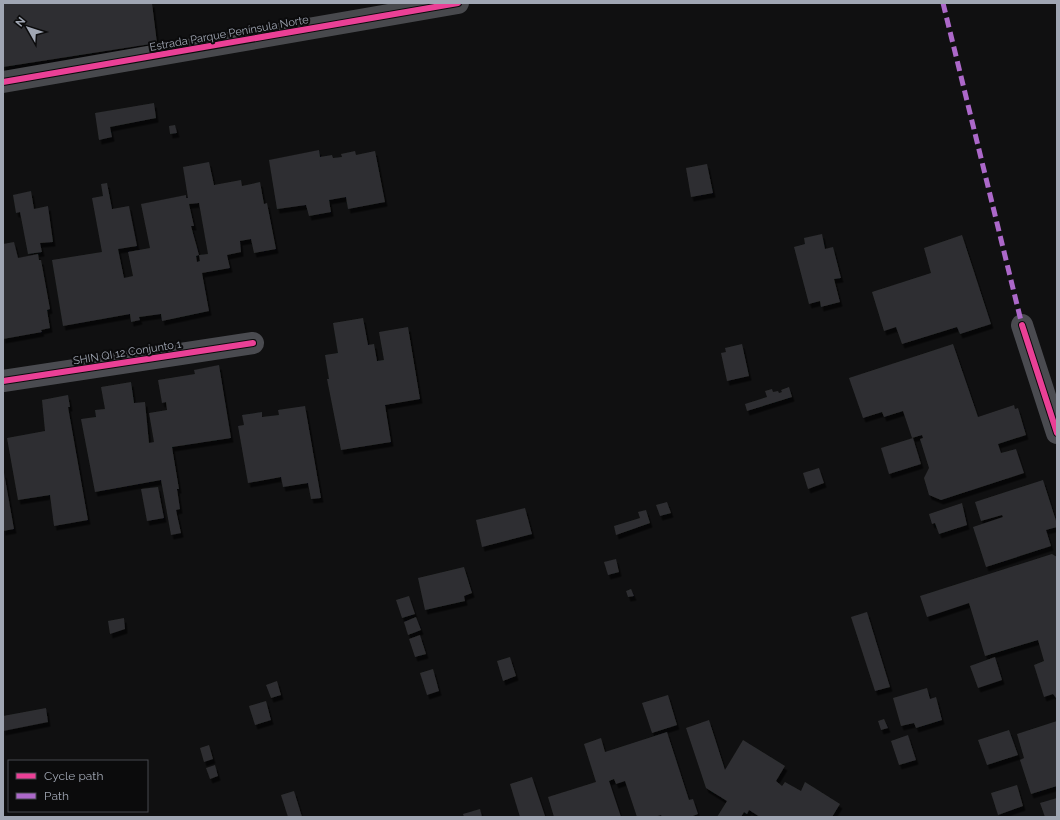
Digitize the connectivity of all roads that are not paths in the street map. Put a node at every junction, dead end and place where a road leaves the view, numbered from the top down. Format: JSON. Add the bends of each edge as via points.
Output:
{"nodes":[{"id":1,"x":458,"y":3,"type":"edge"},
{"id":2,"x":3,"y":82,"type":"edge"},
{"id":3,"x":1022,"y":325,"type":"dead end"},
{"id":4,"x":253,"y":343,"type":"dead end"},
{"id":5,"x":3,"y":381,"type":"edge"},
{"id":6,"x":1057,"y":434,"type":"edge"}],
"edges":[{"from":1,"to":2,"type":"main road","name":"Estrada Parque Península Norte"},
{"from":3,"to":6,"type":"street"},
{"from":4,"to":5,"type":"street","name":"SHIN QI 12 Conjunto 1"}]}
